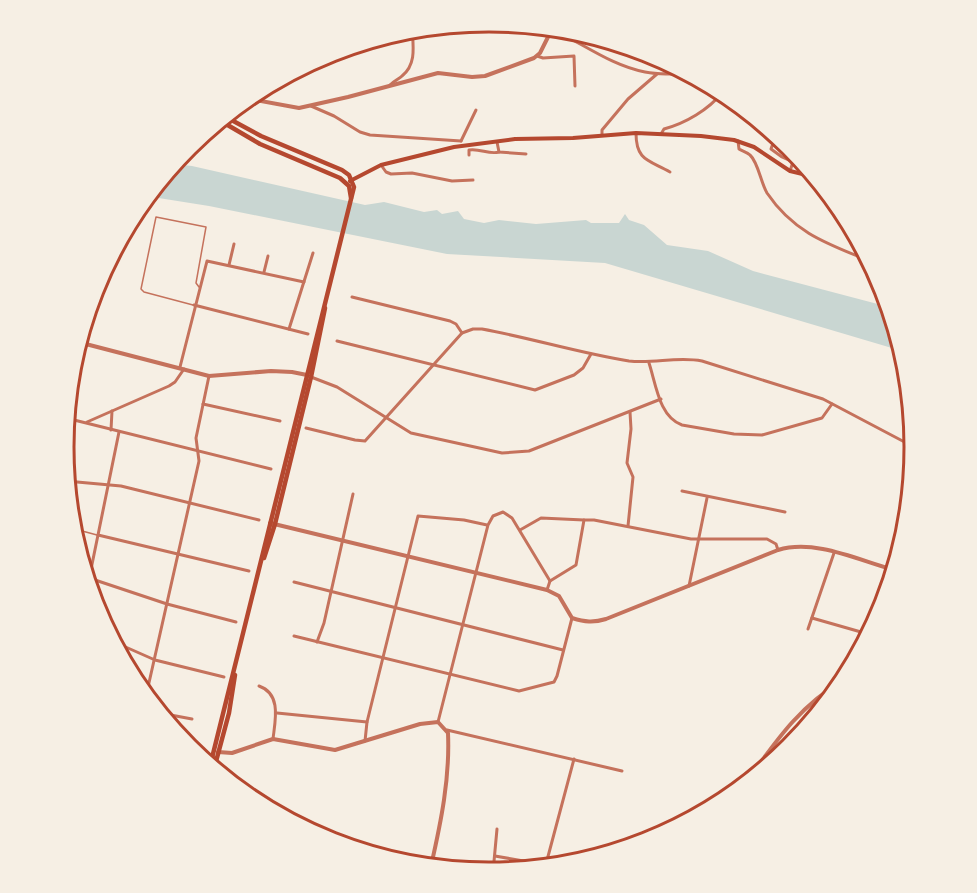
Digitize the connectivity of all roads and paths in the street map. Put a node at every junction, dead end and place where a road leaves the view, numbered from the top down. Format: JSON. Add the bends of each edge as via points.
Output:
{"nodes":[{"id":1,"x":547,"y":36,"type":"edge"},
{"id":2,"x":412,"y":38,"type":"edge"},
{"id":3,"x":574,"y":40,"type":"edge"},
{"id":4,"x":537,"y":56,"type":"junction"},
{"id":5,"x":657,"y":74,"type":"junction"},
{"id":6,"x":671,"y":74,"type":"edge"},
{"id":7,"x":575,"y":86,"type":"dead end"},
{"id":8,"x":390,"y":87,"type":"junction"},
{"id":9,"x":716,"y":99,"type":"edge"},
{"id":10,"x":258,"y":101,"type":"edge"},
{"id":11,"x":311,"y":106,"type":"junction"},
{"id":12,"x":476,"y":110,"type":"dead end"},
{"id":13,"x":232,"y":120,"type":"edge"},
{"id":14,"x":226,"y":125,"type":"edge"},
{"id":15,"x":636,"y":133,"type":"junction"},
{"id":16,"x":661,"y":134,"type":"junction"},
{"id":17,"x":602,"y":135,"type":"junction"},
{"id":18,"x":738,"y":141,"type":"junction"},
{"id":19,"x":497,"y":142,"type":"junction"},
{"id":20,"x":461,"y":143,"type":"junction"},
{"id":21,"x":773,"y":145,"type":"edge"},
{"id":22,"x":499,"y":152,"type":"junction"},
{"id":23,"x":526,"y":154,"type":"dead end"},
{"id":24,"x":469,"y":155,"type":"dead end"},
{"id":25,"x":789,"y":160,"type":"edge"},
{"id":26,"x":792,"y":164,"type":"edge"},
{"id":27,"x":381,"y":165,"type":"junction"},
{"id":28,"x":790,"y":171,"type":"junction"},
{"id":29,"x":670,"y":172,"type":"dead end"},
{"id":30,"x":802,"y":174,"type":"edge"},
{"id":31,"x":352,"y":179,"type":"junction"},
{"id":32,"x":473,"y":180,"type":"dead end"},
{"id":33,"x":347,"y":183,"type":"junction"},
{"id":34,"x":351,"y":199,"type":"junction"},
{"id":35,"x":234,"y":244,"type":"dead end"},
{"id":36,"x":313,"y":253,"type":"dead end"},
{"id":37,"x":268,"y":256,"type":"dead end"},
{"id":38,"x":857,"y":256,"type":"edge"},
{"id":39,"x":229,"y":265,"type":"junction"},
{"id":40,"x":266,"y":273,"type":"junction"},
{"id":41,"x":304,"y":282,"type":"junction"},
{"id":42,"x":199,"y":286,"type":"junction"},
{"id":43,"x":352,"y":297,"type":"dead end"},
{"id":44,"x":194,"y":305,"type":"junction"},
{"id":45,"x":289,"y":329,"type":"junction"},
{"id":46,"x":462,"y":333,"type":"junction"},
{"id":47,"x":308,"y":334,"type":"dead end"},
{"id":48,"x":337,"y":341,"type":"dead end"},
{"id":49,"x":87,"y":344,"type":"edge"},
{"id":50,"x":591,"y":354,"type":"junction"},
{"id":51,"x":649,"y":363,"type":"junction"},
{"id":52,"x":434,"y":364,"type":"junction"},
{"id":53,"x":182,"y":368,"type":"junction"},
{"id":54,"x":209,"y":376,"type":"junction"},
{"id":55,"x":309,"y":376,"type":"junction"},
{"id":56,"x":660,"y":399,"type":"junction"},
{"id":57,"x":832,"y":403,"type":"junction"},
{"id":58,"x":202,"y":404,"type":"junction"},
{"id":59,"x":112,"y":411,"type":"junction"},
{"id":60,"x":630,"y":412,"type":"junction"},
{"id":61,"x":385,"y":417,"type":"junction"},
{"id":62,"x":74,"y":420,"type":"edge"},
{"id":63,"x":280,"y":422,"type":"dead end"},
{"id":64,"x":86,"y":423,"type":"junction"},
{"id":65,"x":306,"y":428,"type":"dead end"},
{"id":66,"x":111,"y":430,"type":"junction"},
{"id":67,"x":118,"y":432,"type":"junction"},
{"id":68,"x":904,"y":442,"type":"edge"},
{"id":69,"x":198,"y":451,"type":"junction"},
{"id":70,"x":272,"y":469,"type":"dead end"},
{"id":71,"x":75,"y":481,"type":"edge"},
{"id":72,"x":108,"y":483,"type":"junction"},
{"id":73,"x":682,"y":491,"type":"dead end"},
{"id":74,"x":352,"y":494,"type":"dead end"},
{"id":75,"x":707,"y":498,"type":"junction"},
{"id":76,"x":189,"y":503,"type":"junction"},
{"id":77,"x":786,"y":512,"type":"dead end"},
{"id":78,"x":259,"y":520,"type":"dead end"},
{"id":79,"x":584,"y":520,"type":"junction"},
{"id":80,"x":272,"y":524,"type":"junction"},
{"id":81,"x":488,"y":525,"type":"junction"},
{"id":82,"x":628,"y":526,"type":"junction"},
{"id":83,"x":520,"y":530,"type":"junction"},
{"id":84,"x":82,"y":531,"type":"edge"},
{"id":85,"x":98,"y":535,"type":"junction"},
{"id":86,"x":699,"y":539,"type":"junction"},
{"id":87,"x":341,"y":540,"type":"junction"},
{"id":88,"x":778,"y":550,"type":"junction"},
{"id":89,"x":834,"y":553,"type":"junction"},
{"id":90,"x":178,"y":555,"type":"junction"},
{"id":91,"x":408,"y":556,"type":"junction"},
{"id":92,"x":91,"y":563,"type":"edge"},
{"id":93,"x":885,"y":567,"type":"edge"},
{"id":94,"x":249,"y":572,"type":"dead end"},
{"id":95,"x":476,"y":573,"type":"junction"},
{"id":96,"x":96,"y":581,"type":"edge"},
{"id":97,"x":550,"y":581,"type":"junction"},
{"id":98,"x":294,"y":582,"type":"dead end"},
{"id":99,"x":689,"y":586,"type":"junction"},
{"id":100,"x":547,"y":590,"type":"junction"},
{"id":101,"x":330,"y":591,"type":"junction"},
{"id":102,"x":167,"y":604,"type":"junction"},
{"id":103,"x":395,"y":607,"type":"junction"},
{"id":104,"x":572,"y":618,"type":"junction"},
{"id":105,"x":812,"y":618,"type":"junction"},
{"id":106,"x":236,"y":622,"type":"dead end"},
{"id":107,"x":463,"y":624,"type":"junction"},
{"id":108,"x":808,"y":629,"type":"dead end"},
{"id":109,"x":860,"y":632,"type":"edge"},
{"id":110,"x":294,"y":636,"type":"dead end"},
{"id":111,"x":317,"y":642,"type":"junction"},
{"id":112,"x":125,"y":647,"type":"edge"},
{"id":113,"x":563,"y":650,"type":"junction"},
{"id":114,"x":384,"y":658,"type":"junction"},
{"id":115,"x":155,"y":660,"type":"junction"},
{"id":116,"x":450,"y":675,"type":"junction"},
{"id":117,"x":224,"y":677,"type":"dead end"},
{"id":118,"x":149,"y":685,"type":"edge"},
{"id":119,"x":259,"y":686,"type":"dead end"},
{"id":120,"x":824,"y":691,"type":"edge"},
{"id":121,"x":277,"y":713,"type":"junction"},
{"id":122,"x":172,"y":715,"type":"edge"},
{"id":123,"x":192,"y":719,"type":"dead end"},
{"id":124,"x":368,"y":722,"type":"junction"},
{"id":125,"x":438,"y":722,"type":"junction"},
{"id":126,"x":447,"y":730,"type":"junction"},
{"id":127,"x":273,"y":739,"type":"junction"},
{"id":128,"x":365,"y":741,"type":"junction"},
{"id":129,"x":216,"y":752,"type":"junction"},
{"id":130,"x":214,"y":758,"type":"edge"},
{"id":131,"x":763,"y":758,"type":"edge"},
{"id":132,"x":574,"y":759,"type":"junction"},
{"id":133,"x":622,"y":771,"type":"dead end"},
{"id":134,"x":497,"y":828,"type":"dead end"},
{"id":135,"x":495,"y":856,"type":"junction"},
{"id":136,"x":548,"y":857,"type":"edge"},
{"id":137,"x":433,"y":858,"type":"edge"},
{"id":138,"x":522,"y":860,"type":"edge"},
{"id":139,"x":494,"y":862,"type":"edge"}],
"edges":[{"from":1,"to":4,"type":"street"},
{"from":2,"to":8,"type":"street","via":[[411,65]]},
{"from":3,"to":5,"type":"street","via":[[615,62]]},
{"from":4,"to":7,"type":"street","via":[[574,57]]},
{"from":4,"to":8,"type":"street","via":[[485,76],[438,73]]},
{"from":5,"to":6,"type":"street"},
{"from":5,"to":17,"type":"street","via":[[625,103]]},
{"from":8,"to":11,"type":"street"},
{"from":9,"to":16,"type":"street"},
{"from":10,"to":11,"type":"street","via":[[290,107]]},
{"from":11,"to":20,"type":"street","via":[[370,135]]},
{"from":12,"to":20,"type":"street"},
{"from":13,"to":31,"type":"main road","via":[[342,170]]},
{"from":14,"to":33,"type":"main road"},
{"from":15,"to":16,"type":"main road"},
{"from":15,"to":17,"type":"main road"},
{"from":15,"to":29,"type":"street","via":[[640,155]]},
{"from":16,"to":18,"type":"main road"},
{"from":17,"to":19,"type":"main road"},
{"from":18,"to":28,"type":"main road","via":[[759,149]]},
{"from":18,"to":38,"type":"street","via":[[739,148],[754,160],[767,193],[789,218],[819,241]]},
{"from":19,"to":20,"type":"main road"},
{"from":19,"to":22,"type":"street"},
{"from":20,"to":27,"type":"main road"},
{"from":21,"to":25,"type":"street","via":[[771,149]]},
{"from":22,"to":23,"type":"street"},
{"from":22,"to":24,"type":"street","via":[[473,149]]},
{"from":26,"to":28,"type":"street"},
{"from":27,"to":31,"type":"main road"},
{"from":27,"to":32,"type":"street","via":[[391,174]]},
{"from":28,"to":30,"type":"main road"},
{"from":31,"to":33,"type":"main road"},
{"from":31,"to":34,"type":"main road"},
{"from":33,"to":34,"type":"main road"},
{"from":34,"to":55,"type":"main road"},
{"from":35,"to":39,"type":"street"},
{"from":36,"to":41,"type":"street"},
{"from":37,"to":40,"type":"street"},
{"from":39,"to":40,"type":"street"},
{"from":39,"to":42,"type":"street","via":[[207,261]]},
{"from":40,"to":41,"type":"street"},
{"from":41,"to":45,"type":"street"},
{"from":42,"to":44,"type":"street"},
{"from":42,"to":44,"type":"lane","via":[[196,283],[206,227],[156,217],[141,289]]},
{"from":43,"to":46,"type":"street","via":[[450,321]]},
{"from":44,"to":45,"type":"street"},
{"from":44,"to":53,"type":"street"},
{"from":45,"to":47,"type":"street"},
{"from":46,"to":50,"type":"street","via":[[482,329]]},
{"from":46,"to":52,"type":"street"},
{"from":48,"to":52,"type":"street"},
{"from":49,"to":53,"type":"street"},
{"from":50,"to":51,"type":"street"},
{"from":50,"to":52,"type":"street","via":[[574,375],[535,390]]},
{"from":51,"to":56,"type":"street"},
{"from":51,"to":57,"type":"street","via":[[683,358],[702,361]]},
{"from":52,"to":61,"type":"street"},
{"from":53,"to":54,"type":"street"},
{"from":53,"to":59,"type":"street","via":[[169,386]]},
{"from":54,"to":55,"type":"street","via":[[271,371]]},
{"from":54,"to":58,"type":"street"},
{"from":55,"to":61,"type":"street","via":[[337,387]]},
{"from":55,"to":80,"type":"main road"},
{"from":56,"to":57,"type":"street","via":[[674,423],[751,435],[817,420]]},
{"from":56,"to":60,"type":"street"},
{"from":57,"to":68,"type":"street"},
{"from":58,"to":63,"type":"street"},
{"from":58,"to":69,"type":"street","via":[[196,438]]},
{"from":59,"to":64,"type":"street"},
{"from":59,"to":66,"type":"street"},
{"from":60,"to":61,"type":"street","via":[[529,451],[502,453],[411,433]]},
{"from":60,"to":82,"type":"street","via":[[627,463],[633,477]]},
{"from":61,"to":65,"type":"street","via":[[369,438],[361,441]]},
{"from":62,"to":64,"type":"street"},
{"from":64,"to":66,"type":"street"},
{"from":66,"to":67,"type":"street"},
{"from":67,"to":69,"type":"street"},
{"from":67,"to":72,"type":"street"},
{"from":69,"to":70,"type":"street"},
{"from":69,"to":76,"type":"street"},
{"from":71,"to":72,"type":"street"},
{"from":72,"to":76,"type":"street"},
{"from":72,"to":85,"type":"street"},
{"from":73,"to":75,"type":"street"},
{"from":74,"to":87,"type":"street"},
{"from":75,"to":77,"type":"street"},
{"from":75,"to":86,"type":"street"},
{"from":76,"to":78,"type":"street"},
{"from":76,"to":90,"type":"street"},
{"from":79,"to":82,"type":"street"},
{"from":79,"to":83,"type":"street","via":[[541,518]]},
{"from":79,"to":97,"type":"street","via":[[576,565]]},
{"from":80,"to":87,"type":"street"},
{"from":80,"to":129,"type":"main road","via":[[236,664],[229,713]]},
{"from":81,"to":83,"type":"street","via":[[493,516],[503,512]]},
{"from":81,"to":91,"type":"street","via":[[418,516]]},
{"from":81,"to":95,"type":"street"},
{"from":82,"to":86,"type":"street"},
{"from":83,"to":97,"type":"street"},
{"from":84,"to":85,"type":"lane"},
{"from":85,"to":90,"type":"street"},
{"from":85,"to":92,"type":"street"},
{"from":86,"to":88,"type":"street","via":[[767,539]]},
{"from":86,"to":99,"type":"street"},
{"from":87,"to":91,"type":"street"},
{"from":87,"to":101,"type":"street"},
{"from":88,"to":89,"type":"street","via":[[805,546]]},
{"from":88,"to":99,"type":"street"},
{"from":89,"to":93,"type":"street"},
{"from":89,"to":105,"type":"street"},
{"from":90,"to":94,"type":"street"},
{"from":90,"to":102,"type":"street"},
{"from":91,"to":95,"type":"street"},
{"from":91,"to":103,"type":"street"},
{"from":95,"to":100,"type":"street"},
{"from":95,"to":107,"type":"street"},
{"from":96,"to":102,"type":"street"},
{"from":97,"to":100,"type":"street"},
{"from":98,"to":101,"type":"street"},
{"from":99,"to":104,"type":"street","via":[[593,623]]},
{"from":100,"to":104,"type":"street","via":[[559,596]]},
{"from":101,"to":103,"type":"street"},
{"from":101,"to":111,"type":"street"},
{"from":102,"to":106,"type":"street"},
{"from":102,"to":115,"type":"street"},
{"from":103,"to":107,"type":"street"},
{"from":103,"to":114,"type":"street"},
{"from":104,"to":113,"type":"street"},
{"from":105,"to":108,"type":"street"},
{"from":105,"to":109,"type":"street"},
{"from":107,"to":113,"type":"street"},
{"from":107,"to":116,"type":"street"},
{"from":110,"to":111,"type":"street"},
{"from":111,"to":114,"type":"street"},
{"from":112,"to":115,"type":"street"},
{"from":113,"to":116,"type":"street","via":[[554,682],[519,691]]},
{"from":114,"to":116,"type":"street"},
{"from":114,"to":124,"type":"street"},
{"from":115,"to":117,"type":"street"},
{"from":115,"to":118,"type":"street"},
{"from":116,"to":125,"type":"street"},
{"from":119,"to":121,"type":"street","via":[[266,688],[274,700]]},
{"from":120,"to":131,"type":"street","via":[[780,734]]},
{"from":121,"to":124,"type":"street"},
{"from":121,"to":127,"type":"street"},
{"from":122,"to":123,"type":"street"},
{"from":124,"to":128,"type":"street"},
{"from":125,"to":126,"type":"street"},
{"from":125,"to":128,"type":"street"},
{"from":126,"to":132,"type":"street"},
{"from":126,"to":137,"type":"street","via":[[446,792]]},
{"from":127,"to":128,"type":"street","via":[[335,750]]},
{"from":127,"to":129,"type":"street","via":[[232,753]]},
{"from":129,"to":130,"type":"main road"},
{"from":132,"to":133,"type":"street"},
{"from":132,"to":136,"type":"street"},
{"from":134,"to":135,"type":"street"},
{"from":135,"to":138,"type":"street"},
{"from":135,"to":139,"type":"street"}]}
